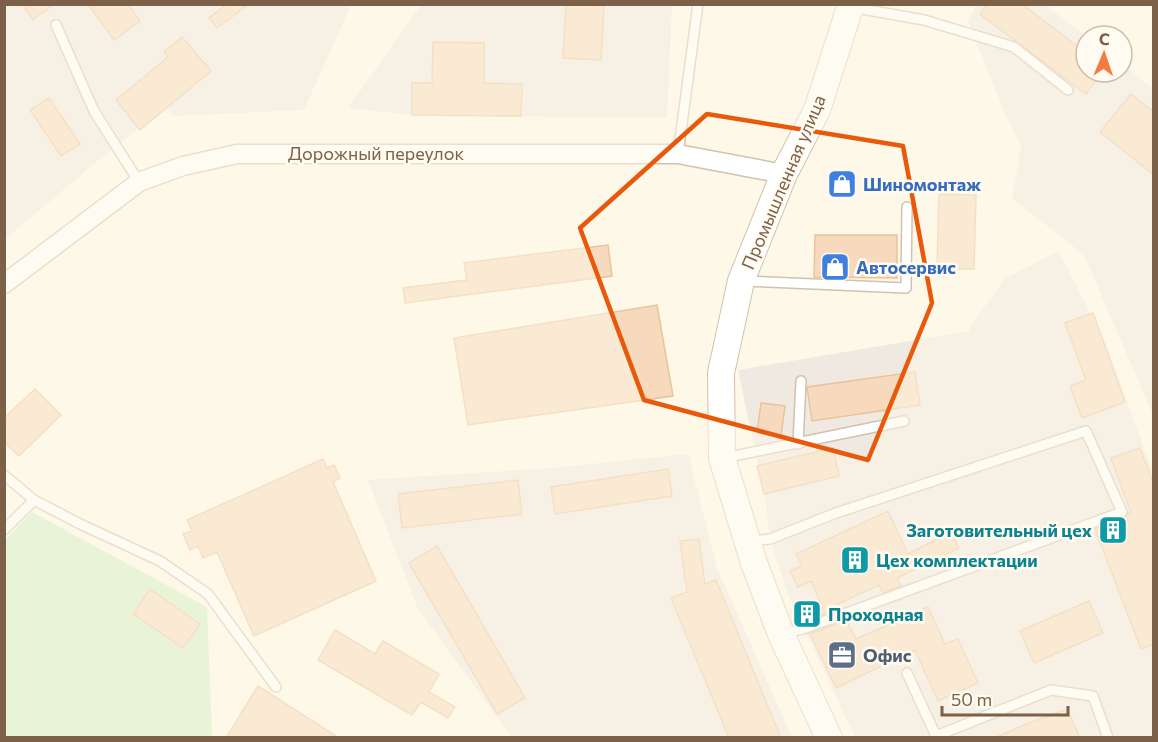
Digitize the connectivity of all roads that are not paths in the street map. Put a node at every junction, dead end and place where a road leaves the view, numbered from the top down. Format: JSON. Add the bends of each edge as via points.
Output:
{"nodes":[{"id":1,"x":698,"y":4,"type":"edge"},
{"id":2,"x":850,"y":6,"type":"edge"},
{"id":3,"x":56,"y":25,"type":"dead end"},
{"id":4,"x":1068,"y":90,"type":"dead end"},
{"id":5,"x":678,"y":154,"type":"junction"},
{"id":6,"x":784,"y":174,"type":"junction"},
{"id":7,"x":140,"y":182,"type":"junction"},
{"id":8,"x":908,"y":207,"type":"dead end"},
{"id":9,"x":741,"y":281,"type":"junction"},
{"id":10,"x":4,"y":284,"type":"edge"},
{"id":11,"x":801,"y":381,"type":"dead end"},
{"id":12,"x":904,"y":421,"type":"dead end"},
{"id":13,"x":798,"y":444,"type":"junction"},
{"id":14,"x":722,"y":458,"type":"junction"},
{"id":15,"x":4,"y":475,"type":"edge"},
{"id":16,"x":34,"y":500,"type":"junction"},
{"id":17,"x":4,"y":530,"type":"edge"},
{"id":18,"x":747,"y":542,"type":"junction"},
{"id":19,"x":781,"y":634,"type":"junction"},
{"id":20,"x":907,"y":673,"type":"dead end"},
{"id":21,"x":276,"y":687,"type":"dead end"},
{"id":22,"x":829,"y":738,"type":"edge"},
{"id":23,"x":1107,"y":738,"type":"edge"}],
"edges":[{"from":1,"to":5,"type":"lane"},
{"from":2,"to":4,"type":"lane","via":[[924,20],[1014,47]]},
{"from":2,"to":6,"type":"main road","name":"Промышленная улица","via":[[817,110]]},
{"from":3,"to":7,"type":"lane","via":[[94,111]]},
{"from":5,"to":6,"type":"street","name":"Дорожный переулок"},
{"from":5,"to":7,"type":"street","name":"Дорожный переулок","via":[[237,154],[183,166]]},
{"from":6,"to":9,"type":"main road","name":"Промышленная улица"},
{"from":7,"to":10,"type":"street","name":"Дорожный переулок"},
{"from":8,"to":9,"type":"lane","via":[[906,288]]},
{"from":9,"to":14,"type":"main road","name":"Промышленная улица","via":[[721,373]]},
{"from":11,"to":13,"type":"lane"},
{"from":12,"to":13,"type":"lane"},
{"from":13,"to":14,"type":"lane"},
{"from":14,"to":18,"type":"main road","name":"Промышленная улица"},
{"from":15,"to":16,"type":"lane"},
{"from":16,"to":17,"type":"lane"},
{"from":16,"to":21,"type":"lane","via":[[160,561],[208,594]]},
{"from":18,"to":19,"type":"main road","name":"Промышленная улица"},
{"from":18,"to":19,"type":"lane","via":[[770,539],[836,513],[1086,431],[1122,512]]},
{"from":19,"to":22,"type":"main road","name":"Промышленная улица"},
{"from":20,"to":23,"type":"lane","via":[[936,736],[1051,690],[1093,696]]}]}
